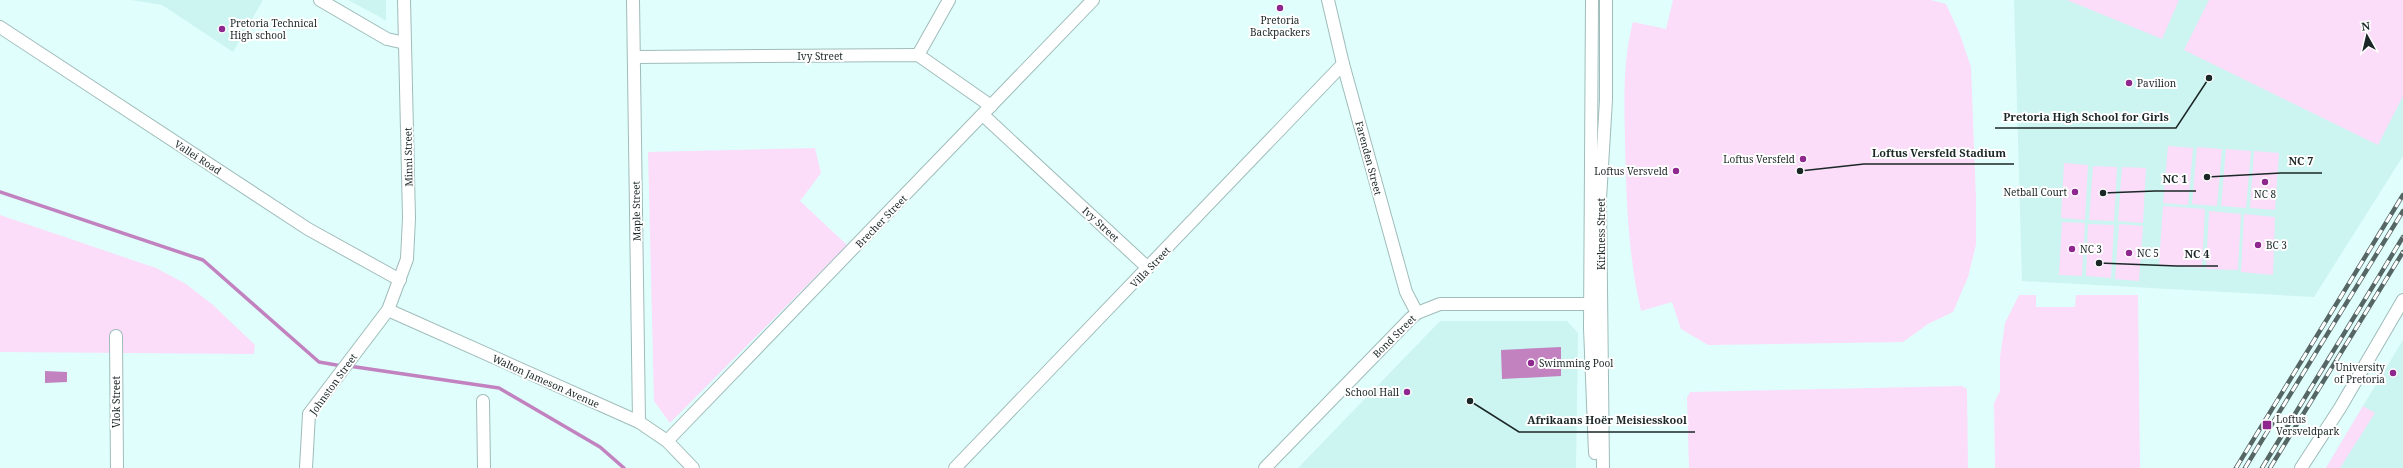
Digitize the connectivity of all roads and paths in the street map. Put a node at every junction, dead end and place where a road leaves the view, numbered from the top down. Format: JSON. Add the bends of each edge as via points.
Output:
{"nodes":[{"id":1,"x":320,"y":0,"type":"edge"},
{"id":2,"x":404,"y":0,"type":"edge"},
{"id":3,"x":633,"y":0,"type":"edge"},
{"id":4,"x":949,"y":0,"type":"edge"},
{"id":5,"x":1093,"y":0,"type":"edge"},
{"id":6,"x":1328,"y":0,"type":"edge"},
{"id":7,"x":1592,"y":0,"type":"edge"},
{"id":8,"x":1606,"y":0,"type":"edge"},
{"id":9,"x":0,"y":27,"type":"edge"},
{"id":10,"x":405,"y":43,"type":"junction"},
{"id":11,"x":918,"y":55,"type":"junction"},
{"id":12,"x":634,"y":57,"type":"junction"},
{"id":13,"x":1343,"y":64,"type":"junction"},
{"id":14,"x":987,"y":111,"type":"junction"},
{"id":15,"x":1590,"y":125,"type":"junction"},
{"id":16,"x":1602,"y":158,"type":"junction"},
{"id":17,"x":1590,"y":199,"type":"junction"},
{"id":18,"x":1148,"y":268,"type":"junction"},
{"id":19,"x":400,"y":280,"type":"junction"},
{"id":20,"x":1601,"y":288,"type":"junction"},
{"id":21,"x":2403,"y":300,"type":"edge"},
{"id":22,"x":1590,"y":304,"type":"junction"},
{"id":23,"x":388,"y":310,"type":"junction"},
{"id":24,"x":1417,"y":313,"type":"junction"},
{"id":25,"x":1601,"y":314,"type":"junction"},
{"id":26,"x":116,"y":336,"type":"dead end"},
{"id":27,"x":483,"y":401,"type":"dead end"},
{"id":28,"x":639,"y":422,"type":"junction"},
{"id":29,"x":667,"y":441,"type":"junction"},
{"id":30,"x":117,"y":468,"type":"edge"},
{"id":31,"x":306,"y":468,"type":"edge"},
{"id":32,"x":484,"y":468,"type":"edge"},
{"id":33,"x":693,"y":468,"type":"edge"},
{"id":34,"x":955,"y":468,"type":"edge"},
{"id":35,"x":1265,"y":468,"type":"edge"},
{"id":36,"x":1596,"y":468,"type":"edge"},
{"id":37,"x":1603,"y":468,"type":"edge"},
{"id":38,"x":2301,"y":468,"type":"edge"}],
"edges":[{"from":1,"to":10,"type":"street","via":[[387,39]]},
{"from":2,"to":10,"type":"street","name":"Minni Street"},
{"from":3,"to":12,"type":"street","name":"Maple Street"},
{"from":4,"to":11,"type":"street"},
{"from":5,"to":14,"type":"street","name":"Brecher Street"},
{"from":6,"to":13,"type":"street","name":"Farenden Street"},
{"from":7,"to":15,"type":"street","name":"Kirkness Street"},
{"from":8,"to":16,"type":"street","name":"Kirkness Street","via":[[1606,100]]},
{"from":9,"to":19,"type":"street","name":"Vallei Road","via":[[308,229]]},
{"from":10,"to":19,"type":"street","name":"Minni Street","via":[[409,225],[407,259]]},
{"from":11,"to":12,"type":"street","name":"Ivy Street"},
{"from":11,"to":14,"type":"street","name":"Ivy Street"},
{"from":12,"to":28,"type":"street","name":"Maple Street"},
{"from":13,"to":18,"type":"street","name":"Villa Street"},
{"from":13,"to":24,"type":"street","name":"Farenden Street","via":[[1406,292]]},
{"from":14,"to":18,"type":"street","name":"Ivy Street"},
{"from":14,"to":29,"type":"street","name":"Brecher Street"},
{"from":15,"to":16,"type":"street"},
{"from":15,"to":17,"type":"street","name":"Kirkness Street"},
{"from":16,"to":17,"type":"street","via":[[1594,173]]},
{"from":16,"to":20,"type":"street","name":"Kirkness Street"},
{"from":17,"to":22,"type":"street","name":"Kirkness Street"},
{"from":18,"to":34,"type":"street","name":"Villa Street"},
{"from":19,"to":23,"type":"street","name":"Minni Street"},
{"from":20,"to":22,"type":"street"},
{"from":20,"to":25,"type":"street","name":"Kirkness Street"},
{"from":21,"to":38,"type":"street","via":[[2340,408]]},
{"from":22,"to":24,"type":"street","name":"Bond Street","via":[[1452,303],[1440,304]]},
{"from":22,"to":25,"type":"street"},
{"from":22,"to":36,"type":"street","name":"Kirkness Street"},
{"from":23,"to":28,"type":"street","name":"Walton Jameson Avenue"},
{"from":23,"to":31,"type":"street","name":"Johnston Street","via":[[309,414]]},
{"from":24,"to":35,"type":"street","name":"Bond Street"},
{"from":25,"to":37,"type":"street","name":"Kirkness Street"},
{"from":26,"to":30,"type":"street","name":"Vlok Street"},
{"from":27,"to":32,"type":"street"},
{"from":28,"to":29,"type":"street","name":"Walton Jameson Avenue"},
{"from":29,"to":33,"type":"street","name":"Walton Jameson Avenue"}]}
